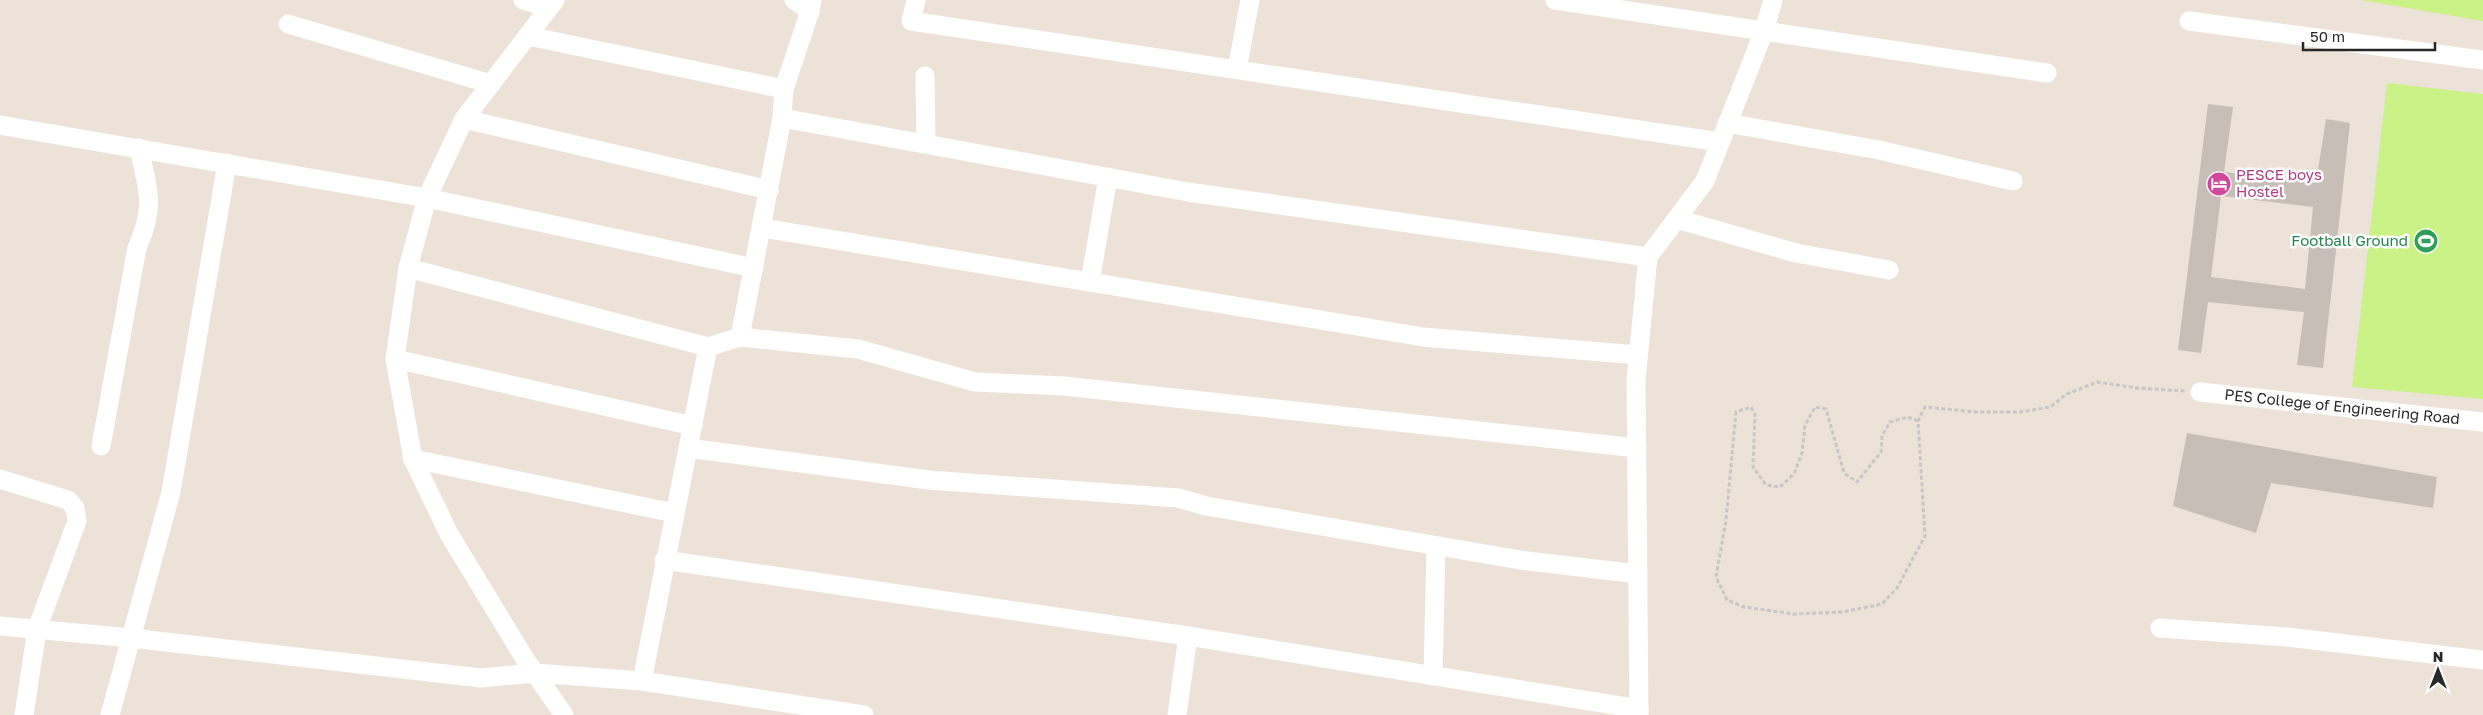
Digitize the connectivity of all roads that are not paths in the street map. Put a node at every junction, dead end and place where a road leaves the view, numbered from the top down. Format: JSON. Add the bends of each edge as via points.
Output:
{"nodes":[{"id":1,"x":523,"y":0,"type":"edge"},
{"id":2,"x":794,"y":0,"type":"edge"},
{"id":3,"x":916,"y":0,"type":"edge"},
{"id":4,"x":1250,"y":0,"type":"edge"},
{"id":5,"x":1556,"y":0,"type":"edge"},
{"id":6,"x":1773,"y":0,"type":"edge"},
{"id":7,"x":552,"y":4,"type":"edge"},
{"id":8,"x":811,"y":6,"type":"edge"},
{"id":9,"x":2189,"y":21,"type":"dead end"},
{"id":10,"x":288,"y":24,"type":"dead end"},
{"id":11,"x":1764,"y":31,"type":"junction"},
{"id":12,"x":528,"y":36,"type":"junction"},
{"id":13,"x":2483,"y":60,"type":"edge"},
{"id":14,"x":1237,"y":69,"type":"junction"},
{"id":15,"x":2047,"y":73,"type":"dead end"},
{"id":16,"x":925,"y":76,"type":"dead end"},
{"id":17,"x":491,"y":84,"type":"junction"},
{"id":18,"x":784,"y":89,"type":"junction"},
{"id":19,"x":782,"y":118,"type":"junction"},
{"id":20,"x":464,"y":119,"type":"junction"},
{"id":21,"x":1727,"y":123,"type":"junction"},
{"id":22,"x":0,"y":125,"type":"edge"},
{"id":23,"x":1720,"y":142,"type":"junction"},
{"id":24,"x":926,"y":144,"type":"junction"},
{"id":25,"x":140,"y":148,"type":"junction"},
{"id":26,"x":227,"y":163,"type":"junction"},
{"id":27,"x":1108,"y":177,"type":"junction"},
{"id":28,"x":2012,"y":181,"type":"dead end"},
{"id":29,"x":769,"y":190,"type":"junction"},
{"id":30,"x":428,"y":198,"type":"junction"},
{"id":31,"x":1677,"y":218,"type":"junction"},
{"id":32,"x":763,"y":228,"type":"junction"},
{"id":33,"x":1648,"y":257,"type":"junction"},
{"id":34,"x":408,"y":268,"type":"junction"},
{"id":35,"x":754,"y":268,"type":"junction"},
{"id":36,"x":1889,"y":270,"type":"dead end"},
{"id":37,"x":1090,"y":282,"type":"junction"},
{"id":38,"x":740,"y":337,"type":"junction"},
{"id":39,"x":708,"y":347,"type":"junction"},
{"id":40,"x":1638,"y":355,"type":"junction"},
{"id":41,"x":395,"y":359,"type":"junction"},
{"id":42,"x":2200,"y":392,"type":"road end"},
{"id":43,"x":2483,"y":422,"type":"edge"},
{"id":44,"x":693,"y":426,"type":"junction"},
{"id":45,"x":101,"y":446,"type":"dead end"},
{"id":46,"x":688,"y":448,"type":"junction"},
{"id":47,"x":1637,"y":448,"type":"junction"},
{"id":48,"x":413,"y":459,"type":"junction"},
{"id":49,"x":0,"y":479,"type":"edge"},
{"id":50,"x":674,"y":512,"type":"junction"},
{"id":51,"x":1436,"y":546,"type":"junction"},
{"id":52,"x":664,"y":560,"type":"junction"},
{"id":53,"x":1638,"y":574,"type":"junction"},
{"id":54,"x":0,"y":626,"type":"edge"},
{"id":55,"x":2160,"y":628,"type":"dead end"},
{"id":56,"x":37,"y":629,"type":"junction"},
{"id":57,"x":1188,"y":636,"type":"junction"},
{"id":58,"x":131,"y":638,"type":"junction"},
{"id":59,"x":2483,"y":660,"type":"edge"},
{"id":60,"x":535,"y":673,"type":"junction"},
{"id":61,"x":1433,"y":676,"type":"junction"},
{"id":62,"x":642,"y":680,"type":"junction"},
{"id":63,"x":1638,"y":712,"type":"edge"},
{"id":64,"x":24,"y":715,"type":"edge"},
{"id":65,"x":110,"y":715,"type":"edge"},
{"id":66,"x":564,"y":715,"type":"edge"},
{"id":67,"x":864,"y":715,"type":"edge"},
{"id":68,"x":1177,"y":715,"type":"edge"}],
"edges":[{"from":1,"to":7,"type":"street"},
{"from":2,"to":8,"type":"street"},
{"from":3,"to":14,"type":"street","via":[[911,21]]},
{"from":4,"to":14,"type":"street"},
{"from":5,"to":11,"type":"street"},
{"from":6,"to":11,"type":"street"},
{"from":7,"to":12,"type":"street"},
{"from":8,"to":18,"type":"street"},
{"from":9,"to":13,"type":"street"},
{"from":10,"to":17,"type":"street"},
{"from":11,"to":15,"type":"street"},
{"from":11,"to":21,"type":"street"},
{"from":12,"to":17,"type":"street"},
{"from":12,"to":18,"type":"street"},
{"from":14,"to":23,"type":"street"},
{"from":16,"to":24,"type":"street"},
{"from":17,"to":20,"type":"street"},
{"from":18,"to":19,"type":"street"},
{"from":19,"to":24,"type":"street"},
{"from":19,"to":29,"type":"street"},
{"from":20,"to":29,"type":"street"},
{"from":20,"to":30,"type":"street"},
{"from":21,"to":23,"type":"street"},
{"from":21,"to":28,"type":"street","via":[[1879,150]]},
{"from":22,"to":25,"type":"street"},
{"from":23,"to":31,"type":"street","via":[[1705,181]]},
{"from":24,"to":27,"type":"street"},
{"from":25,"to":26,"type":"street"},
{"from":25,"to":45,"type":"street","via":[[150,203],[149,216],[137,248]]},
{"from":26,"to":30,"type":"street"},
{"from":26,"to":58,"type":"street","via":[[171,492]]},
{"from":27,"to":33,"type":"street","via":[[1188,192]]},
{"from":27,"to":37,"type":"street"},
{"from":29,"to":32,"type":"street"},
{"from":30,"to":34,"type":"street"},
{"from":30,"to":35,"type":"street"},
{"from":31,"to":33,"type":"street"},
{"from":31,"to":36,"type":"street","via":[[1796,253]]},
{"from":32,"to":35,"type":"street"},
{"from":32,"to":37,"type":"street"},
{"from":33,"to":40,"type":"street"},
{"from":34,"to":39,"type":"street"},
{"from":34,"to":41,"type":"street"},
{"from":35,"to":38,"type":"street"},
{"from":37,"to":40,"type":"street","via":[[1423,337]]},
{"from":38,"to":39,"type":"street"},
{"from":38,"to":47,"type":"street","via":[[858,349],[975,382],[1064,386]]},
{"from":39,"to":44,"type":"street"},
{"from":40,"to":47,"type":"street"},
{"from":41,"to":44,"type":"street"},
{"from":41,"to":48,"type":"street"},
{"from":42,"to":43,"type":"street","name":"PES College of Engineering Road"},
{"from":44,"to":46,"type":"street"},
{"from":46,"to":50,"type":"street"},
{"from":46,"to":51,"type":"street","via":[[929,480],[1178,498],[1206,506]]},
{"from":47,"to":53,"type":"street"},
{"from":48,"to":50,"type":"street"},
{"from":48,"to":60,"type":"street","via":[[449,534]]},
{"from":49,"to":56,"type":"street","via":[[68,500],[75,508],[77,521]]},
{"from":50,"to":52,"type":"street"},
{"from":51,"to":53,"type":"street"},
{"from":51,"to":61,"type":"street"},
{"from":52,"to":57,"type":"street"},
{"from":52,"to":62,"type":"street"},
{"from":53,"to":63,"type":"street"},
{"from":54,"to":56,"type":"street"},
{"from":55,"to":59,"type":"street","via":[[2287,637]]},
{"from":56,"to":58,"type":"street"},
{"from":56,"to":64,"type":"street"},
{"from":57,"to":61,"type":"street"},
{"from":57,"to":68,"type":"street"},
{"from":58,"to":60,"type":"street","via":[[480,678]]},
{"from":58,"to":65,"type":"street"},
{"from":60,"to":62,"type":"street"},
{"from":60,"to":66,"type":"street"},
{"from":61,"to":63,"type":"street"},
{"from":62,"to":67,"type":"street"}]}
